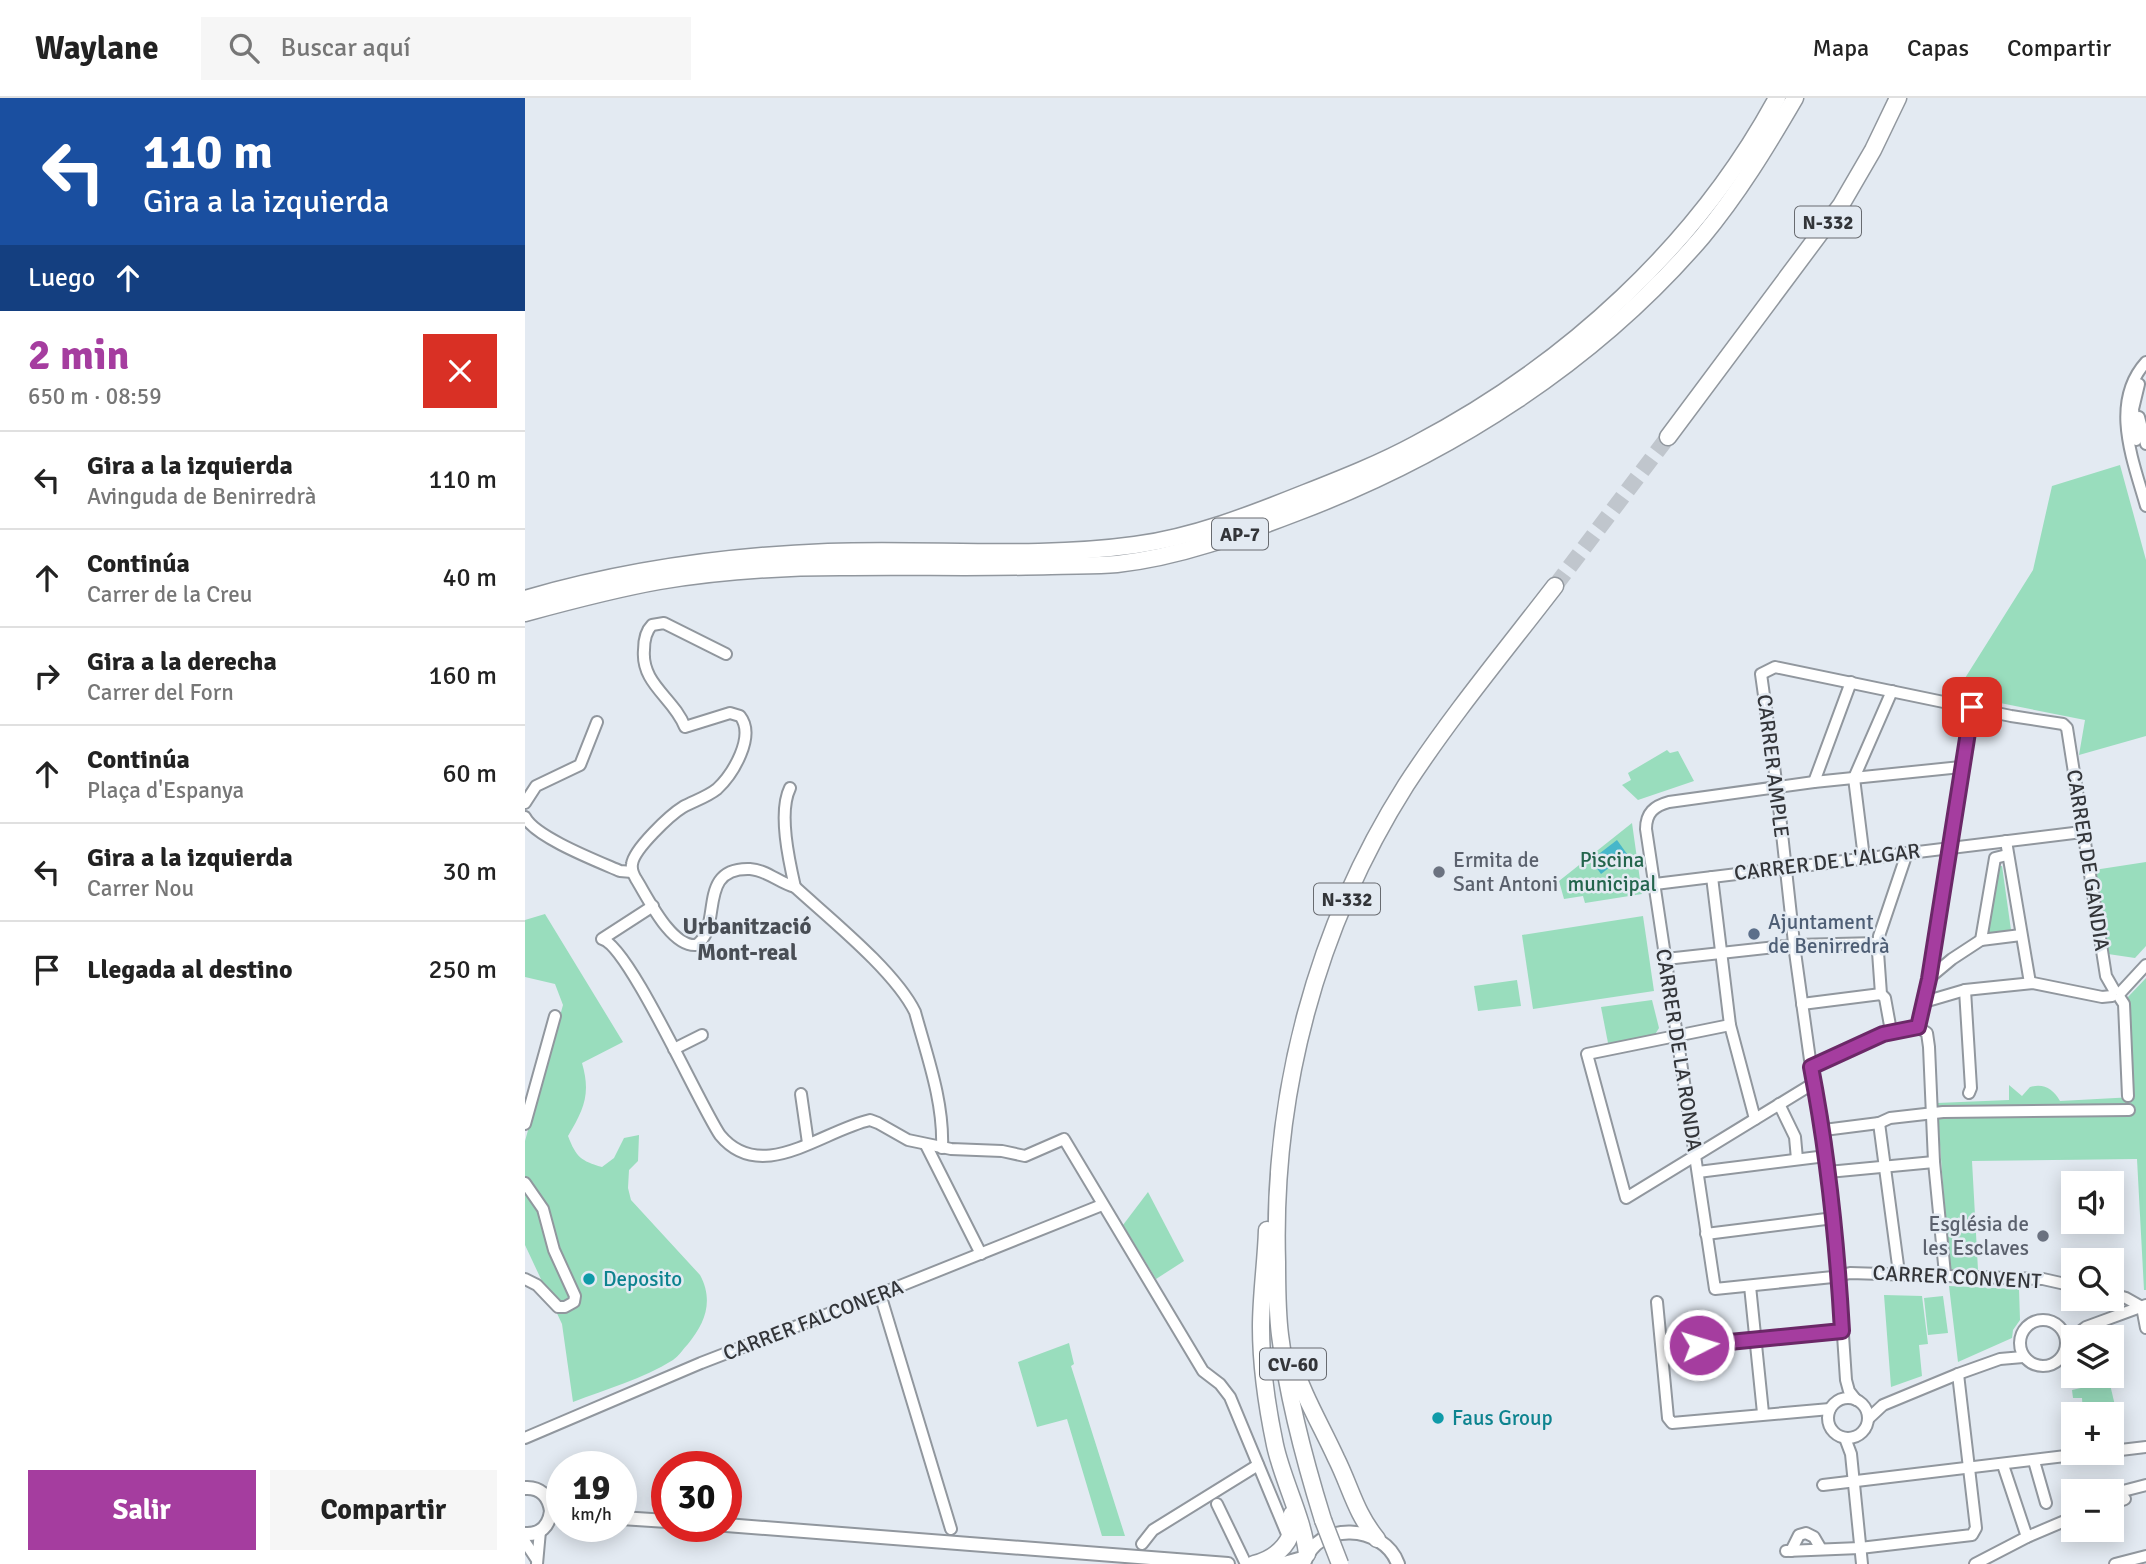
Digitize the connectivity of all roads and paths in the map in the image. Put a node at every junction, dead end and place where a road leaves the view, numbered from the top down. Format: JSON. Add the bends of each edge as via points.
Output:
{"nodes":[{"id":1,"x":1777,"y":98,"type":"edge"},
{"id":2,"x":1795,"y":98,"type":"edge"},
{"id":3,"x":1898,"y":98,"type":"edge"},
{"id":4,"x":2146,"y":362,"type":"edge"},
{"id":5,"x":2146,"y":371,"type":"edge"},
{"id":6,"x":2146,"y":386,"type":"edge"},
{"id":7,"x":1668,"y":437,"type":"tunnel mouth"},
{"id":8,"x":2146,"y":444,"type":"edge"},
{"id":9,"x":2146,"y":483,"type":"edge"},
{"id":10,"x":2146,"y":506,"type":"edge"},
{"id":11,"x":1555,"y":586,"type":"tunnel mouth"},
{"id":12,"x":525,"y":599,"type":"edge"},
{"id":13,"x":525,"y":613,"type":"edge"},
{"id":14,"x":726,"y":654,"type":"dead end"},
{"id":15,"x":1851,"y":682,"type":"junction"},
{"id":16,"x":1892,"y":691,"type":"junction"},
{"id":17,"x":1972,"y":707,"type":"junction"},
{"id":18,"x":597,"y":722,"type":"dead end"},
{"id":19,"x":1961,"y":767,"type":"junction"},
{"id":20,"x":1854,"y":778,"type":"junction"},
{"id":21,"x":1814,"y":782,"type":"junction"},
{"id":22,"x":790,"y":788,"type":"dead end"},
{"id":23,"x":1777,"y":788,"type":"junction"},
{"id":24,"x":525,"y":803,"type":"edge"},
{"id":25,"x":525,"y":817,"type":"edge"},
{"id":26,"x":2082,"y":832,"type":"junction"},
{"id":27,"x":2006,"y":841,"type":"junction"},
{"id":28,"x":1950,"y":846,"type":"junction"},
{"id":29,"x":1905,"y":853,"type":"junction"},
{"id":30,"x":2007,"y":855,"type":"junction"},
{"id":31,"x":1864,"y":858,"type":"junction"},
{"id":32,"x":1785,"y":867,"type":"junction"},
{"id":33,"x":632,"y":872,"type":"junction"},
{"id":34,"x":1711,"y":877,"type":"junction"},
{"id":35,"x":1655,"y":884,"type":"junction"},
{"id":36,"x":795,"y":887,"type":"junction"},
{"id":37,"x":653,"y":906,"type":"junction"},
{"id":38,"x":2021,"y":935,"type":"junction"},
{"id":39,"x":1981,"y":940,"type":"junction"},
{"id":40,"x":1878,"y":943,"type":"junction"},
{"id":41,"x":1794,"y":945,"type":"junction"},
{"id":42,"x":1721,"y":952,"type":"junction"},
{"id":43,"x":1666,"y":959,"type":"junction"},
{"id":44,"x":2146,"y":965,"type":"edge"},
{"id":45,"x":1929,"y":979,"type":"junction"},
{"id":46,"x":2030,"y":983,"type":"junction"},
{"id":47,"x":1965,"y":990,"type":"junction"},
{"id":48,"x":2119,"y":992,"type":"junction"},
{"id":49,"x":1881,"y":994,"type":"junction"},
{"id":50,"x":1924,"y":1002,"type":"junction"},
{"id":51,"x":1802,"y":1004,"type":"junction"},
{"id":52,"x":555,"y":1016,"type":"dead end"},
{"id":53,"x":1730,"y":1026,"type":"junction"},
{"id":54,"x":1918,"y":1027,"type":"junction"},
{"id":55,"x":1892,"y":1031,"type":"junction"},
{"id":56,"x":702,"y":1035,"type":"dead end"},
{"id":57,"x":1677,"y":1037,"type":"junction"},
{"id":58,"x":674,"y":1049,"type":"junction"},
{"id":59,"x":1811,"y":1067,"type":"junction"},
{"id":60,"x":1814,"y":1083,"type":"junction"},
{"id":61,"x":1969,"y":1093,"type":"dead end"},
{"id":62,"x":801,"y":1094,"type":"dead end"},
{"id":63,"x":1779,"y":1104,"type":"junction"},
{"id":64,"x":1931,"y":1114,"type":"junction"},
{"id":65,"x":1755,"y":1119,"type":"junction"},
{"id":66,"x":1879,"y":1123,"type":"junction"},
{"id":67,"x":525,"y":1124,"type":"edge"},
{"id":68,"x":1823,"y":1130,"type":"junction"},
{"id":69,"x":808,"y":1143,"type":"junction"},
{"id":70,"x":926,"y":1145,"type":"junction"},
{"id":71,"x":942,"y":1148,"type":"junction"},
{"id":72,"x":1280,"y":1150,"type":"junction"},
{"id":73,"x":1695,"y":1155,"type":"junction"},
{"id":74,"x":1826,"y":1156,"type":"junction"},
{"id":75,"x":1797,"y":1159,"type":"junction"},
{"id":76,"x":1934,"y":1162,"type":"junction"},
{"id":77,"x":1886,"y":1167,"type":"junction"},
{"id":78,"x":1277,"y":1170,"type":"junction"},
{"id":79,"x":1698,"y":1172,"type":"junction"},
{"id":80,"x":1828,"y":1172,"type":"junction"},
{"id":81,"x":525,"y":1183,"type":"edge"},
{"id":82,"x":1102,"y":1205,"type":"junction"},
{"id":83,"x":1834,"y":1218,"type":"junction"},
{"id":84,"x":1706,"y":1234,"type":"junction"},
{"id":85,"x":981,"y":1254,"type":"junction"},
{"id":86,"x":1899,"y":1273,"type":"junction"},
{"id":87,"x":1945,"y":1274,"type":"junction"},
{"id":88,"x":1839,"y":1275,"type":"junction"},
{"id":89,"x":525,"y":1279,"type":"edge"},
{"id":90,"x":2061,"y":1283,"type":"edge"},
{"id":91,"x":1750,"y":1286,"type":"junction"},
{"id":92,"x":1715,"y":1289,"type":"joint"},
{"id":93,"x":880,"y":1294,"type":"junction"},
{"id":94,"x":2124,"y":1297,"type":"edge"},
{"id":95,"x":1657,"y":1302,"type":"dead end"},
{"id":96,"x":2144,"y":1306,"type":"edge"},
{"id":97,"x":2056,"y":1324,"type":"junction"},
{"id":98,"x":2066,"y":1325,"type":"edge"},
{"id":99,"x":2092,"y":1325,"type":"edge"},
{"id":100,"x":2146,"y":1328,"type":"edge"},
{"id":101,"x":2061,"y":1329,"type":"edge"},
{"id":102,"x":1842,"y":1331,"type":"junction"},
{"id":103,"x":1756,"y":1339,"type":"junction"},
{"id":104,"x":2019,"y":1343,"type":"junction"},
{"id":105,"x":1662,"y":1348,"type":"junction"},
{"id":106,"x":2061,"y":1356,"type":"edge"},
{"id":107,"x":2023,"y":1357,"type":"junction"},
{"id":108,"x":2000,"y":1359,"type":"junction"},
{"id":109,"x":1958,"y":1374,"type":"junction"},
{"id":110,"x":1846,"y":1380,"type":"junction"},
{"id":111,"x":1841,"y":1399,"type":"junction"},
{"id":112,"x":1858,"y":1401,"type":"junction"},
{"id":113,"x":1883,"y":1405,"type":"junction"},
{"id":114,"x":1763,"y":1413,"type":"junction"},
{"id":115,"x":1829,"y":1413,"type":"junction"},
{"id":116,"x":1868,"y":1419,"type":"junction"},
{"id":117,"x":1860,"y":1434,"type":"junction"},
{"id":118,"x":525,"y":1438,"type":"edge"},
{"id":119,"x":1845,"y":1438,"type":"junction"},
{"id":120,"x":2146,"y":1447,"type":"edge"},
{"id":121,"x":2124,"y":1450,"type":"edge"},
{"id":122,"x":1851,"y":1454,"type":"junction"},
{"id":123,"x":2061,"y":1457,"type":"edge"},
{"id":124,"x":2034,"y":1461,"type":"junction"},
{"id":125,"x":1258,"y":1465,"type":"junction"},
{"id":126,"x":2003,"y":1465,"type":"junction"},
{"id":127,"x":1968,"y":1469,"type":"junction"},
{"id":128,"x":1284,"y":1477,"type":"junction"},
{"id":129,"x":1854,"y":1482,"type":"junction"},
{"id":130,"x":1823,"y":1485,"type":"dead end"},
{"id":131,"x":2146,"y":1485,"type":"edge"},
{"id":132,"x":525,"y":1488,"type":"edge"},
{"id":133,"x":2124,"y":1495,"type":"edge"},
{"id":134,"x":546,"y":1497,"type":"edge"},
{"id":135,"x":2046,"y":1503,"type":"dead end"},
{"id":136,"x":1217,"y":1504,"type":"dead end"},
{"id":137,"x":2061,"y":1522,"type":"edge"},
{"id":138,"x":546,"y":1524,"type":"edge"},
{"id":139,"x":742,"y":1526,"type":"edge"},
{"id":140,"x":544,"y":1527,"type":"junction"},
{"id":141,"x":950,"y":1529,"type":"dead end"},
{"id":142,"x":525,"y":1534,"type":"edge"},
{"id":143,"x":1287,"y":1534,"type":"dead end"},
{"id":144,"x":2027,"y":1537,"type":"junction"},
{"id":145,"x":1377,"y":1539,"type":"junction"},
{"id":146,"x":525,"y":1542,"type":"edge"},
{"id":147,"x":1142,"y":1544,"type":"dead end"},
{"id":148,"x":1860,"y":1548,"type":"junction"},
{"id":149,"x":1821,"y":1549,"type":"junction"},
{"id":150,"x":2146,"y":1556,"type":"edge"},
{"id":151,"x":1306,"y":1558,"type":"edge"},
{"id":152,"x":537,"y":1562,"type":"edge"},
{"id":153,"x":1400,"y":1562,"type":"edge"},
{"id":154,"x":1228,"y":1564,"type":"edge"},
{"id":155,"x":1246,"y":1564,"type":"edge"},
{"id":156,"x":1254,"y":1564,"type":"edge"},
{"id":157,"x":1281,"y":1564,"type":"edge"},
{"id":158,"x":1340,"y":1564,"type":"edge"},
{"id":159,"x":1862,"y":1564,"type":"edge"},
{"id":160,"x":1975,"y":1564,"type":"edge"},
{"id":161,"x":2115,"y":1564,"type":"edge"}],
"edges":[{"from":1,"to":12,"type":"highway","number":"AP-7","via":[[1696,221],[1585,330],[1534,370],[1437,433],[1289,500],[1177,538],[1136,545],[1050,552],[830,552],[714,559]]},
{"from":2,"to":13,"type":"highway","number":"AP-7","via":[[1703,236],[1602,335],[1468,432],[1329,500],[1209,545],[1127,562],[773,569],[661,581]]},
{"from":3,"to":7,"type":"highway","number":"N-332","via":[[1841,205]]},
{"from":4,"to":10,"type":"street","via":[[2128,393],[2125,410]]},
{"from":5,"to":9,"type":"street","via":[[2133,409]]},
{"from":6,"to":8,"type":"street","via":[[2139,422]]},
{"from":11,"to":72,"type":"highway","number":"N-332","via":[[1406,786],[1369,852],[1331,938],[1299,1033]]},
{"from":14,"to":33,"type":"street","via":[[664,623],[647,631],[645,670],[685,727],[734,713],[742,718],[746,732],[724,781],[672,815],[634,856]]},
{"from":15,"to":16,"type":"street"},
{"from":15,"to":21,"type":"street"},
{"from":15,"to":23,"type":"street","name":"CARRER AMPLE","via":[[1775,667],[1761,674]]},
{"from":16,"to":17,"type":"street"},
{"from":16,"to":20,"type":"street"},
{"from":17,"to":19,"type":"street"},
{"from":17,"to":26,"type":"street","name":"CARRER DE GANDIA","via":[[2067,728]]},
{"from":18,"to":24,"type":"street","via":[[580,765],[539,784]]},
{"from":19,"to":20,"type":"street"},
{"from":19,"to":28,"type":"street"},
{"from":20,"to":21,"type":"street"},
{"from":20,"to":31,"type":"street"},
{"from":21,"to":23,"type":"street"},
{"from":22,"to":36,"type":"street","via":[[785,813]]},
{"from":23,"to":32,"type":"street","name":"CARRER AMPLE"},
{"from":23,"to":35,"type":"street","name":"CARRER DE LA RONDA","via":[[1669,802],[1651,811],[1646,829]]},
{"from":25,"to":33,"type":"street","via":[[553,839],[619,871]]},
{"from":26,"to":27,"type":"street","name":"CARRER DE L'ALGAR"},
{"from":26,"to":48,"type":"street","name":"CARRER DE GANDIA","via":[[2106,976]]},
{"from":27,"to":28,"type":"street","name":"CARRER DE L'ALGAR"},
{"from":27,"to":30,"type":"street"},
{"from":28,"to":29,"type":"street","name":"CARRER DE L'ALGAR"},
{"from":28,"to":45,"type":"street"},
{"from":29,"to":31,"type":"street","name":"CARRER DE L'ALGAR"},
{"from":29,"to":40,"type":"street"},
{"from":30,"to":38,"type":"street"},
{"from":30,"to":39,"type":"street","via":[[1995,858]]},
{"from":31,"to":32,"type":"street","name":"CARRER DE L'ALGAR"},
{"from":32,"to":34,"type":"street","name":"CARRER DE L'ALGAR"},
{"from":32,"to":41,"type":"street","name":"CARRER AMPLE"},
{"from":33,"to":37,"type":"street"},
{"from":34,"to":35,"type":"street","name":"CARRER DE L'ALGAR"},
{"from":34,"to":42,"type":"street"},
{"from":35,"to":43,"type":"street","name":"CARRER DE LA RONDA"},
{"from":36,"to":37,"type":"street","via":[[751,869],[725,876],[712,899],[706,936],[691,946],[671,932]]},
{"from":36,"to":71,"type":"street","via":[[880,967],[911,1003],[937,1098]]},
{"from":37,"to":58,"type":"street","via":[[602,939],[615,947]]},
{"from":38,"to":39,"type":"street"},
{"from":38,"to":46,"type":"street"},
{"from":39,"to":45,"type":"street"},
{"from":40,"to":41,"type":"street"},
{"from":40,"to":49,"type":"street"},
{"from":41,"to":42,"type":"street"},
{"from":41,"to":51,"type":"street","name":"CARRER AMPLE"},
{"from":42,"to":43,"type":"street"},
{"from":42,"to":53,"type":"street"},
{"from":43,"to":57,"type":"street","name":"CARRER DE LA RONDA"},
{"from":44,"to":48,"type":"street"},
{"from":45,"to":50,"type":"street"},
{"from":46,"to":47,"type":"street"},
{"from":46,"to":48,"type":"street","via":[[2102,996]]},
{"from":47,"to":50,"type":"street"},
{"from":47,"to":61,"type":"street"},
{"from":48,"to":64,"type":"street","name":"CARRER DE GANDIA","via":[[2124,1004],[2126,1110]]},
{"from":49,"to":51,"type":"street"},
{"from":49,"to":55,"type":"street"},
{"from":50,"to":54,"type":"street"},
{"from":51,"to":59,"type":"street","name":"CARRER AMPLE"},
{"from":52,"to":67,"type":"street"},
{"from":53,"to":57,"type":"street"},
{"from":53,"to":65,"type":"street"},
{"from":54,"to":55,"type":"street"},
{"from":54,"to":64,"type":"street","via":[[1927,1033]]},
{"from":55,"to":59,"type":"street"},
{"from":56,"to":58,"type":"street"},
{"from":57,"to":73,"type":"street","name":"CARRER DE LA RONDA"},
{"from":57,"to":73,"type":"street","via":[[1587,1054],[1626,1198]]},
{"from":58,"to":69,"type":"street","via":[[714,1126],[733,1148],[760,1158]]},
{"from":59,"to":60,"type":"street","name":"CARRER AMPLE"},
{"from":60,"to":63,"type":"street"},
{"from":60,"to":68,"type":"street","name":"CARRER AMPLE"},
{"from":62,"to":69,"type":"street"},
{"from":63,"to":65,"type":"street"},
{"from":63,"to":75,"type":"street","via":[[1795,1138]]},
{"from":64,"to":66,"type":"street"},
{"from":64,"to":76,"type":"street"},
{"from":65,"to":73,"type":"street"},
{"from":66,"to":68,"type":"street"},
{"from":66,"to":77,"type":"street"},
{"from":68,"to":74,"type":"street","name":"CARRER AMPLE"},
{"from":69,"to":70,"type":"street","via":[[870,1120]]},
{"from":70,"to":71,"type":"street"},
{"from":70,"to":85,"type":"street"},
{"from":71,"to":82,"type":"street","via":[[1025,1156],[1064,1139]]},
{"from":72,"to":78,"type":"highway","number":"N-332"},
{"from":72,"to":128,"type":"highway","via":[[1270,1167],[1261,1326],[1265,1387]]},
{"from":73,"to":79,"type":"street","name":"CARRER DE LA RONDA"},
{"from":74,"to":75,"type":"street"},
{"from":74,"to":80,"type":"street","name":"CARRER AMPLE"},
{"from":75,"to":79,"type":"street"},
{"from":76,"to":77,"type":"street"},
{"from":76,"to":87,"type":"street"},
{"from":77,"to":80,"type":"street"},
{"from":77,"to":86,"type":"street"},
{"from":78,"to":145,"type":"highway","number":"CV-60","via":[[1292,1360],[1358,1512]]},
{"from":78,"to":158,"type":"highway","number":"N-332","bridge":true,"via":[[1280,1332],[1292,1410]]},
{"from":79,"to":84,"type":"street","name":"CARRER DE LA RONDA"},
{"from":80,"to":83,"type":"street","name":"CARRER AMPLE"},
{"from":81,"to":89,"type":"street","via":[[543,1209],[574,1303],[558,1307]]},
{"from":82,"to":85,"type":"street","name":"CARRER FALCONERA"},
{"from":82,"to":125,"type":"street","via":[[1203,1371],[1230,1396]]},
{"from":83,"to":84,"type":"street"},
{"from":83,"to":88,"type":"street","name":"CARRER AMPLE"},
{"from":84,"to":92,"type":"street","name":"CARRER DE LA RONDA"},
{"from":85,"to":93,"type":"street","name":"CARRER FALCONERA"},
{"from":86,"to":87,"type":"street","name":"CARRER CONVENT"},
{"from":86,"to":88,"type":"street","name":"CARRER CONVENT"},
{"from":87,"to":90,"type":"street","name":"CARRER CONVENT"},
{"from":88,"to":91,"type":"street","name":"CARRER CONVENT"},
{"from":88,"to":102,"type":"street","name":"CARRER AMPLE"},
{"from":91,"to":92,"type":"street","name":"CARRER CONVENT"},
{"from":91,"to":103,"type":"street"},
{"from":93,"to":118,"type":"street","name":"CARRER FALCONERA"},
{"from":93,"to":141,"type":"street"},
{"from":94,"to":96,"type":"street"},
{"from":95,"to":105,"type":"street"},
{"from":96,"to":99,"type":"street"},
{"from":96,"to":100,"type":"street"},
{"from":97,"to":98,"type":"street"},
{"from":97,"to":101,"type":"street"},
{"from":97,"to":104,"type":"street","via":[[2032,1323]]},
{"from":102,"to":103,"type":"street"},
{"from":102,"to":110,"type":"street","name":"CARRER AMPLE"},
{"from":103,"to":105,"type":"street"},
{"from":103,"to":114,"type":"street"},
{"from":104,"to":107,"type":"street"},
{"from":104,"to":108,"type":"street"},
{"from":105,"to":114,"type":"street","via":[[1672,1423]]},
{"from":106,"to":107,"type":"street","via":[[2053,1365],[2037,1366]]},
{"from":107,"to":108,"type":"street"},
{"from":108,"to":109,"type":"street"},
{"from":109,"to":113,"type":"street"},
{"from":109,"to":127,"type":"street"},
{"from":110,"to":111,"type":"street"},
{"from":110,"to":112,"type":"street"},
{"from":111,"to":112,"type":"street"},
{"from":111,"to":115,"type":"street"},
{"from":112,"to":113,"type":"street"},
{"from":112,"to":116,"type":"street"},
{"from":113,"to":116,"type":"street"},
{"from":114,"to":115,"type":"street","via":[[1816,1409]]},
{"from":115,"to":119,"type":"street","via":[[1831,1429]]},
{"from":116,"to":117,"type":"street"},
{"from":117,"to":119,"type":"street"},
{"from":117,"to":122,"type":"street"},
{"from":119,"to":122,"type":"street"},
{"from":120,"to":121,"type":"street"},
{"from":122,"to":129,"type":"street"},
{"from":123,"to":124,"type":"street"},
{"from":124,"to":126,"type":"street"},
{"from":124,"to":135,"type":"street"},
{"from":125,"to":128,"type":"street"},
{"from":125,"to":143,"type":"street"},
{"from":125,"to":147,"type":"street","via":[[1161,1525]]},
{"from":126,"to":127,"type":"street"},
{"from":126,"to":144,"type":"street"},
{"from":127,"to":129,"type":"street"},
{"from":127,"to":148,"type":"street","via":[[1976,1528],[1972,1535]]},
{"from":128,"to":151,"type":"highway","via":[[1301,1526]]},
{"from":128,"to":156,"type":"highway","via":[[1294,1526],[1278,1552]]},
{"from":129,"to":130,"type":"street"},
{"from":129,"to":148,"type":"street"},
{"from":131,"to":133,"type":"street"},
{"from":132,"to":134,"type":"main road"},
{"from":136,"to":155,"type":"street"},
{"from":137,"to":144,"type":"street"},
{"from":138,"to":140,"type":"main road"},
{"from":139,"to":154,"type":"main road"},
{"from":140,"to":142,"type":"main road"},
{"from":140,"to":152,"type":"street"},
{"from":144,"to":160,"type":"street"},
{"from":145,"to":151,"type":"main road","via":[[1342,1532],[1320,1541]]},
{"from":145,"to":153,"type":"main road"},
{"from":146,"to":152,"type":"street"},
{"from":148,"to":149,"type":"street"},
{"from":148,"to":159,"type":"street"},
{"from":149,"to":149,"type":"street","via":[[1788,1551],[1799,1535],[1806,1533]]},
{"from":150,"to":161,"type":"street"},
{"from":151,"to":157,"type":"main road"}]}
